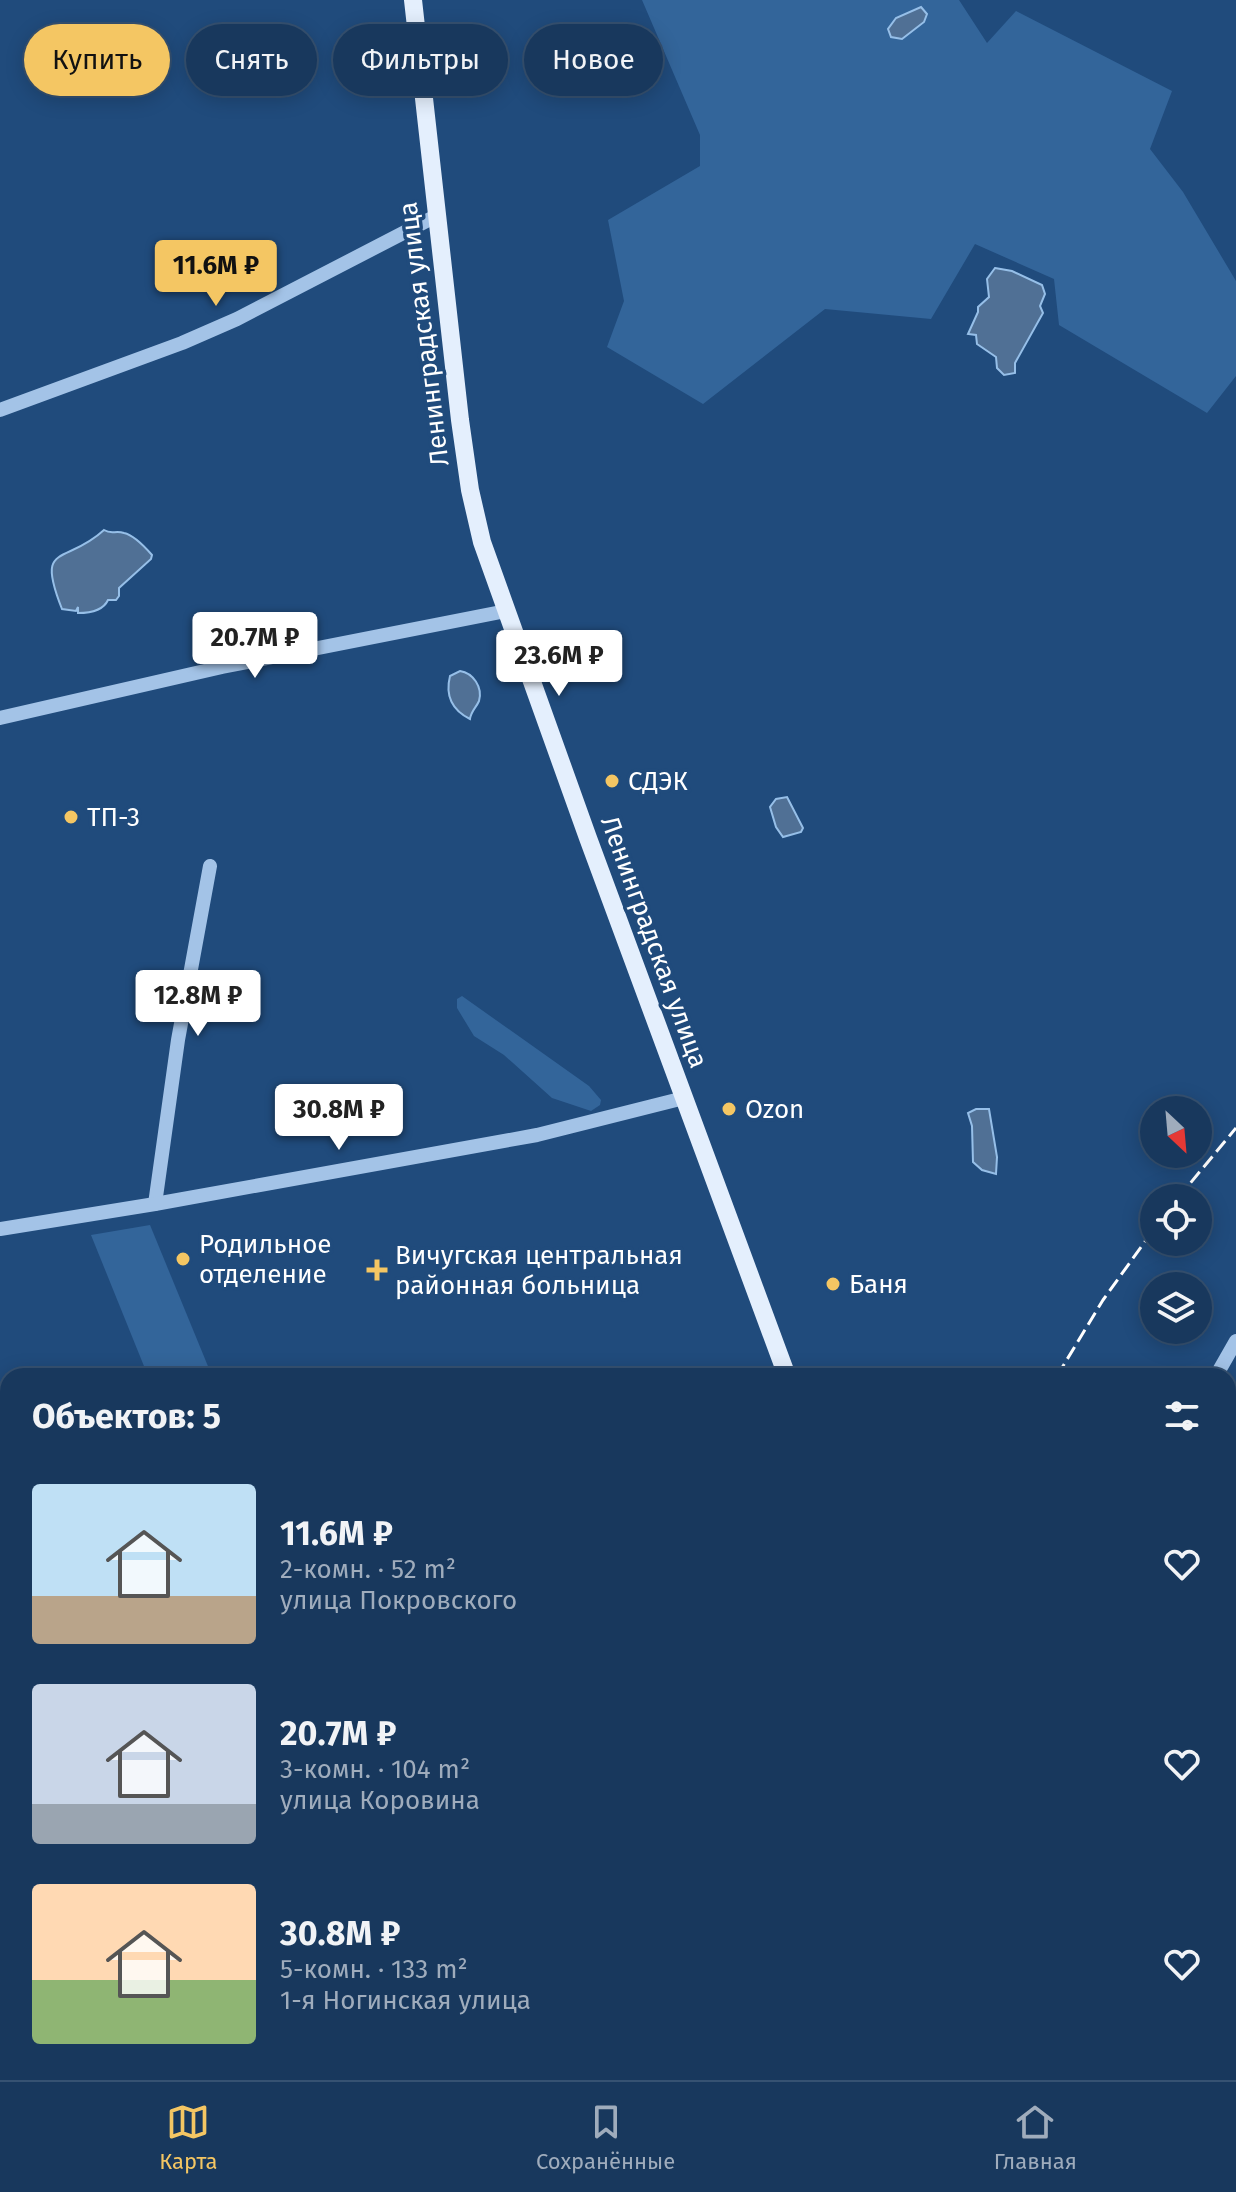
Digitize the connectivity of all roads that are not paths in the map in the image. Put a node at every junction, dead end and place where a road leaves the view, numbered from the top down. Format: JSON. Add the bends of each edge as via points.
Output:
{"nodes":[{"id":1,"x":413,"y":0,"type":"edge"},
{"id":2,"x":436,"y":216,"type":"junction"},
{"id":3,"x":0,"y":410,"type":"edge"},
{"id":4,"x":506,"y":611,"type":"junction"},
{"id":5,"x":0,"y":718,"type":"edge"},
{"id":6,"x":210,"y":866,"type":"dead end"},
{"id":7,"x":684,"y":1098,"type":"junction"},
{"id":8,"x":155,"y":1204,"type":"junction"},
{"id":9,"x":0,"y":1229,"type":"edge"},
{"id":10,"x":1236,"y":1341,"type":"edge"},
{"id":11,"x":784,"y":1368,"type":"edge"},
{"id":12,"x":1221,"y":1368,"type":"edge"}],
"edges":[{"from":1,"to":2,"type":"main road","name":"Ленинградская улица"},
{"from":2,"to":3,"type":"street","via":[[237,319]]},
{"from":2,"to":4,"type":"main road","name":"Ленинградская улица","via":[[470,490]]},
{"from":4,"to":5,"type":"street"},
{"from":4,"to":7,"type":"main road","name":"Ленинградская улица"},
{"from":6,"to":8,"type":"street"},
{"from":7,"to":8,"type":"street","via":[[537,1135]]},
{"from":7,"to":11,"type":"main road","name":"Ленинградская улица"},
{"from":8,"to":9,"type":"street"},
{"from":10,"to":12,"type":"street"}]}
